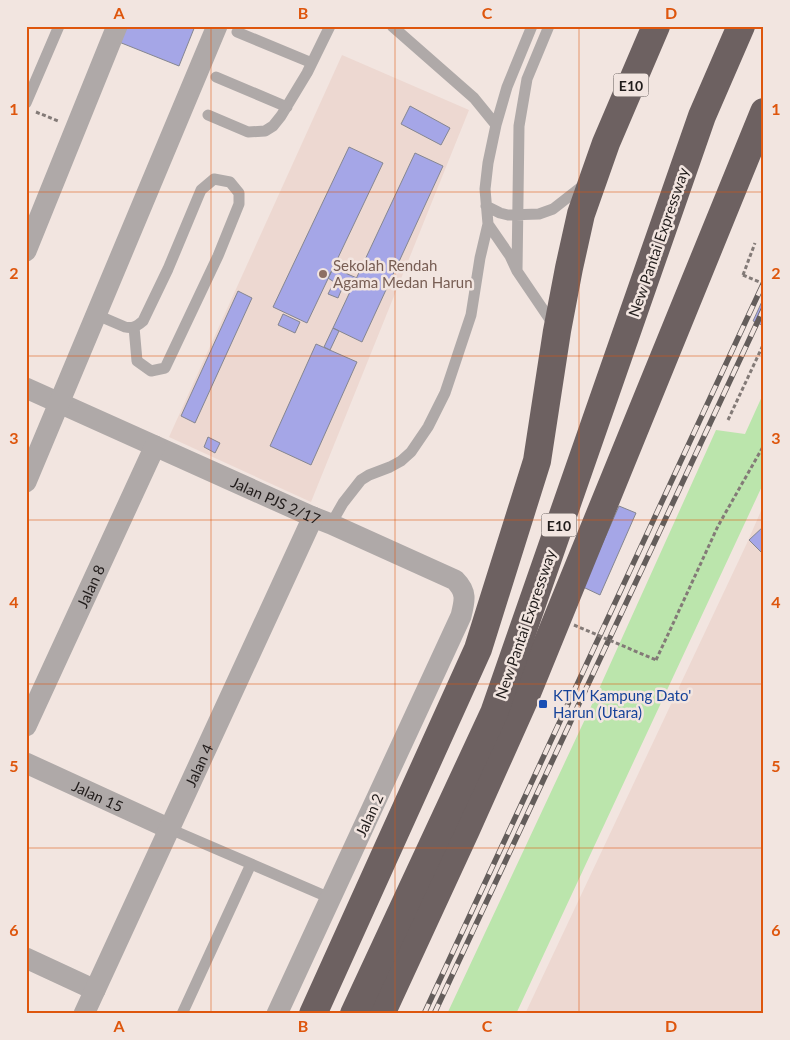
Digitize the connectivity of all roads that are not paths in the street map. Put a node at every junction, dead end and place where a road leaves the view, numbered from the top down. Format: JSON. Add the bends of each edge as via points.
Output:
{"nodes":[{"id":1,"x":59,"y":26,"type":"edge"},
{"id":2,"x":117,"y":26,"type":"edge"},
{"id":3,"x":330,"y":26,"type":"edge"},
{"id":4,"x":392,"y":26,"type":"edge"},
{"id":5,"x":532,"y":26,"type":"edge"},
{"id":6,"x":549,"y":26,"type":"edge"},
{"id":7,"x":656,"y":26,"type":"edge"},
{"id":8,"x":741,"y":26,"type":"edge"},
{"id":9,"x":227,"y":29,"type":"edge"},
{"id":10,"x":312,"y":63,"type":"junction"},
{"id":11,"x":216,"y":77,"type":"dead end"},
{"id":12,"x":30,"y":107,"type":"edge"},
{"id":13,"x":287,"y":107,"type":"junction"},
{"id":14,"x":764,"y":112,"type":"edge"},
{"id":15,"x":208,"y":115,"type":"dead end"},
{"id":16,"x":496,"y":125,"type":"junction"},
{"id":17,"x":594,"y":176,"type":"junction"},
{"id":18,"x":486,"y":206,"type":"junction"},
{"id":19,"x":517,"y":215,"type":"junction"},
{"id":20,"x":488,"y":224,"type":"junction"},
{"id":21,"x":26,"y":251,"type":"edge"},
{"id":22,"x":517,"y":271,"type":"junction"},
{"id":23,"x":97,"y":315,"type":"junction"},
{"id":24,"x":134,"y":328,"type":"junction"},
{"id":25,"x":557,"y":331,"type":"junction"},
{"id":26,"x":26,"y":388,"type":"edge"},
{"id":27,"x":60,"y":403,"type":"junction"},
{"id":28,"x":155,"y":446,"type":"junction"},
{"id":29,"x":26,"y":482,"type":"edge"},
{"id":30,"x":322,"y":520,"type":"junction"},
{"id":31,"x":461,"y":616,"type":"joint"},
{"id":32,"x":26,"y":726,"type":"edge"},
{"id":33,"x":26,"y":763,"type":"edge"},
{"id":34,"x":170,"y":829,"type":"junction"},
{"id":35,"x":251,"y":864,"type":"junction"},
{"id":36,"x":330,"y":898,"type":"junction"},
{"id":37,"x":26,"y":958,"type":"edge"},
{"id":38,"x":95,"y":990,"type":"junction"},
{"id":39,"x":84,"y":1014,"type":"edge"},
{"id":40,"x":182,"y":1014,"type":"edge"},
{"id":41,"x":277,"y":1014,"type":"edge"},
{"id":42,"x":313,"y":1014,"type":"edge"},
{"id":43,"x":354,"y":1014,"type":"edge"},
{"id":44,"x":381,"y":1014,"type":"edge"}],
"edges":[{"from":1,"to":12,"type":"lane"},
{"from":2,"to":21,"type":"street"},
{"from":3,"to":10,"type":"lane"},
{"from":4,"to":16,"type":"lane","via":[[474,98]]},
{"from":5,"to":16,"type":"lane","via":[[507,86]]},
{"from":6,"to":19,"type":"lane","via":[[528,79],[519,126]]},
{"from":7,"to":17,"type":"highway","number":"E10"},
{"from":8,"to":43,"type":"highway","name":"New Pantai Expressway","number":"E10","bridge":true,"via":[[702,116],[494,713]]},
{"from":9,"to":10,"type":"lane"},
{"from":9,"to":23,"type":"street"},
{"from":10,"to":13,"type":"lane"},
{"from":11,"to":13,"type":"lane"},
{"from":13,"to":15,"type":"lane","via":[[274,126],[265,131],[248,132]]},
{"from":14,"to":44,"type":"highway","via":[[525,698]]},
{"from":16,"to":18,"type":"lane","via":[[488,163]]},
{"from":17,"to":19,"type":"lane","via":[[553,209],[539,214]]},
{"from":17,"to":25,"type":"highway","number":"E10","via":[[581,214]]},
{"from":18,"to":19,"type":"lane","via":[[500,213]]},
{"from":18,"to":20,"type":"lane"},
{"from":19,"to":22,"type":"lane"},
{"from":20,"to":22,"type":"lane"},
{"from":20,"to":30,"type":"lane","via":[[471,315],[445,393],[428,427],[411,452],[390,467],[361,480],[343,503]]},
{"from":22,"to":25,"type":"lane"},
{"from":23,"to":24,"type":"lane"},
{"from":23,"to":27,"type":"street"},
{"from":24,"to":24,"type":"lane","via":[[150,309],[201,190],[214,179],[230,182],[239,193],[239,204],[166,368],[151,370],[137,361]]},
{"from":25,"to":42,"type":"highway","number":"E10","via":[[537,461],[478,649]]},
{"from":26,"to":27,"type":"street","name":"Jalan PJS 2/17"},
{"from":27,"to":28,"type":"street","name":"Jalan PJS 2/17"},
{"from":27,"to":29,"type":"street"},
{"from":28,"to":30,"type":"street","name":"Jalan PJS 2/17"},
{"from":28,"to":32,"type":"street","name":"Jalan 8"},
{"from":30,"to":31,"type":"street","name":"Jalan PJS 2/17","via":[[455,580],[465,596]]},
{"from":30,"to":34,"type":"street","name":"Jalan 4"},
{"from":31,"to":36,"type":"street","name":"Jalan 2"},
{"from":33,"to":34,"type":"street","name":"Jalan 15"},
{"from":34,"to":35,"type":"lane"},
{"from":34,"to":38,"type":"street","name":"Jalan 4"},
{"from":35,"to":36,"type":"lane"},
{"from":35,"to":40,"type":"lane"},
{"from":36,"to":41,"type":"street","name":"Jalan 2"},
{"from":37,"to":38,"type":"street"},
{"from":38,"to":39,"type":"street","name":"Jalan 4"}]}
